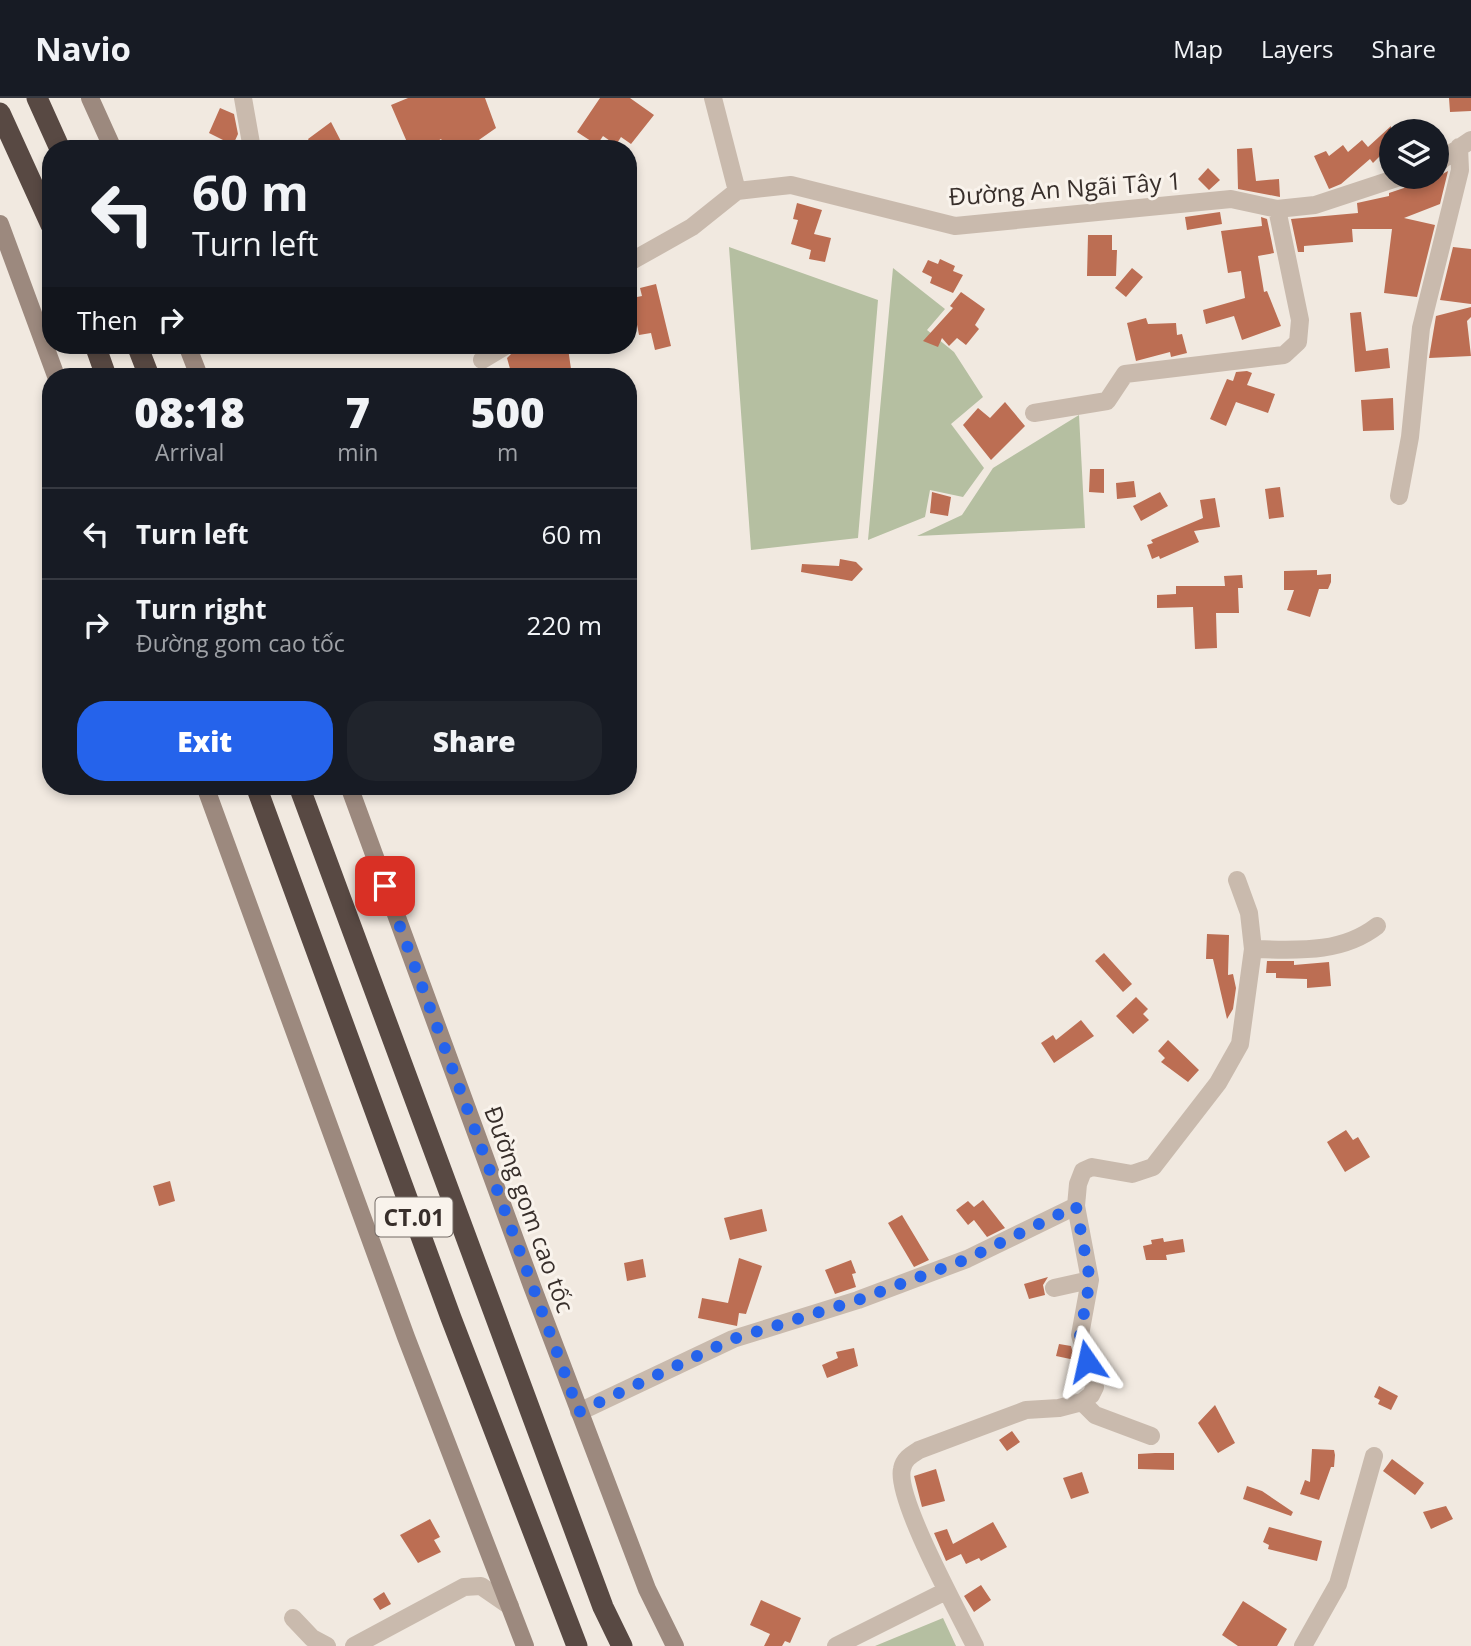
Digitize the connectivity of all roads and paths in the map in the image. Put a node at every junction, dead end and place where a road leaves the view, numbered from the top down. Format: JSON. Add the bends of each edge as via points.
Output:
{"nodes":[{"id":1,"x":37,"y":98,"type":"edge"},
{"id":2,"x":90,"y":98,"type":"edge"},
{"id":3,"x":243,"y":98,"type":"edge"},
{"id":4,"x":713,"y":98,"type":"edge"},
{"id":5,"x":0,"y":113,"type":"edge"},
{"id":6,"x":57,"y":140,"type":"edge"},
{"id":7,"x":109,"y":140,"type":"edge"},
{"id":8,"x":250,"y":140,"type":"edge"},
{"id":9,"x":1465,"y":144,"type":"edge"},
{"id":10,"x":1449,"y":155,"type":"edge"},
{"id":11,"x":1379,"y":184,"type":"edge"},
{"id":12,"x":737,"y":191,"type":"junction"},
{"id":13,"x":42,"y":205,"type":"edge"},
{"id":14,"x":1276,"y":209,"type":"junction"},
{"id":15,"x":0,"y":224,"type":"edge"},
{"id":16,"x":637,"y":257,"type":"edge"},
{"id":17,"x":42,"y":338,"type":"edge"},
{"id":18,"x":492,"y":354,"type":"edge"},
{"id":19,"x":482,"y":360,"type":"dead end"},
{"id":20,"x":1034,"y":413,"type":"dead end"},
{"id":21,"x":1399,"y":496,"type":"dead end"},
{"id":22,"x":208,"y":795,"type":"edge"},
{"id":23,"x":259,"y":795,"type":"edge"},
{"id":24,"x":302,"y":795,"type":"edge"},
{"id":25,"x":352,"y":795,"type":"edge"},
{"id":26,"x":1237,"y":880,"type":"dead end"},
{"id":27,"x":1377,"y":926,"type":"dead end"},
{"id":28,"x":1253,"y":948,"type":"junction"},
{"id":29,"x":1076,"y":1206,"type":"junction"},
{"id":30,"x":1090,"y":1280,"type":"junction"},
{"id":31,"x":1054,"y":1288,"type":"dead end"},
{"id":32,"x":1082,"y":1402,"type":"junction"},
{"id":33,"x":579,"y":1412,"type":"junction"},
{"id":34,"x":1152,"y":1436,"type":"dead end"},
{"id":35,"x":1374,"y":1456,"type":"dead end"},
{"id":36,"x":946,"y":1591,"type":"junction"},
{"id":37,"x":510,"y":1606,"type":"junction"},
{"id":38,"x":293,"y":1618,"type":"dead end"},
{"id":39,"x":327,"y":1646,"type":"edge"},
{"id":40,"x":354,"y":1646,"type":"edge"},
{"id":41,"x":525,"y":1646,"type":"edge"},
{"id":42,"x":578,"y":1646,"type":"edge"},
{"id":43,"x":622,"y":1646,"type":"edge"},
{"id":44,"x":675,"y":1646,"type":"edge"},
{"id":45,"x":836,"y":1646,"type":"edge"},
{"id":46,"x":975,"y":1646,"type":"edge"},
{"id":47,"x":1304,"y":1646,"type":"edge"}],
"edges":[{"from":1,"to":6,"type":"highway"},
{"from":2,"to":7,"type":"main road"},
{"from":3,"to":8,"type":"street"},
{"from":4,"to":12,"type":"street"},
{"from":5,"to":13,"type":"highway"},
{"from":9,"to":10,"type":"street"},
{"from":9,"to":21,"type":"street","via":[[1421,328]]},
{"from":11,"to":14,"type":"street","name":"Đường An Ngãi Tây 1","via":[[1315,205]]},
{"from":12,"to":14,"type":"street","name":"Đường An Ngãi Tây 1","via":[[791,185],[955,226],[1231,198]]},
{"from":12,"to":16,"type":"street","via":[[692,227]]},
{"from":14,"to":20,"type":"street","via":[[1300,320],[1298,342],[1284,355],[1125,374],[1107,401]]},
{"from":15,"to":17,"type":"main road"},
{"from":18,"to":19,"type":"street"},
{"from":22,"to":37,"type":"main road","via":[[401,1324]]},
{"from":23,"to":42,"type":"highway","number":"CT.01"},
{"from":24,"to":43,"type":"highway","number":"CT.01","via":[[531,1416]]},
{"from":25,"to":33,"type":"main road","name":"Đường gom cao tốc"},
{"from":26,"to":28,"type":"street","via":[[1249,913]]},
{"from":27,"to":28,"type":"street","via":[[1340,945]]},
{"from":28,"to":29,"type":"street","via":[[1243,1031],[1235,1056],[1218,1083],[1153,1167],[1132,1174],[1091,1167],[1083,1171]]},
{"from":29,"to":30,"type":"street"},
{"from":29,"to":33,"type":"street","via":[[967,1259],[858,1300],[733,1339]]},
{"from":30,"to":31,"type":"street"},
{"from":30,"to":32,"type":"street","via":[[1080,1335],[1095,1387]]},
{"from":32,"to":34,"type":"street","via":[[1095,1415]]},
{"from":32,"to":36,"type":"street","via":[[1026,1410],[907,1457],[901,1471],[908,1502]]},
{"from":33,"to":44,"type":"main road","name":"Đường gom cao tốc","via":[[647,1589]]},
{"from":35,"to":47,"type":"street","via":[[1338,1584]]},
{"from":36,"to":45,"type":"street"},
{"from":36,"to":46,"type":"street"},
{"from":37,"to":40,"type":"street","via":[[481,1586],[464,1587]]},
{"from":37,"to":41,"type":"main road"},
{"from":38,"to":39,"type":"street"}]}
